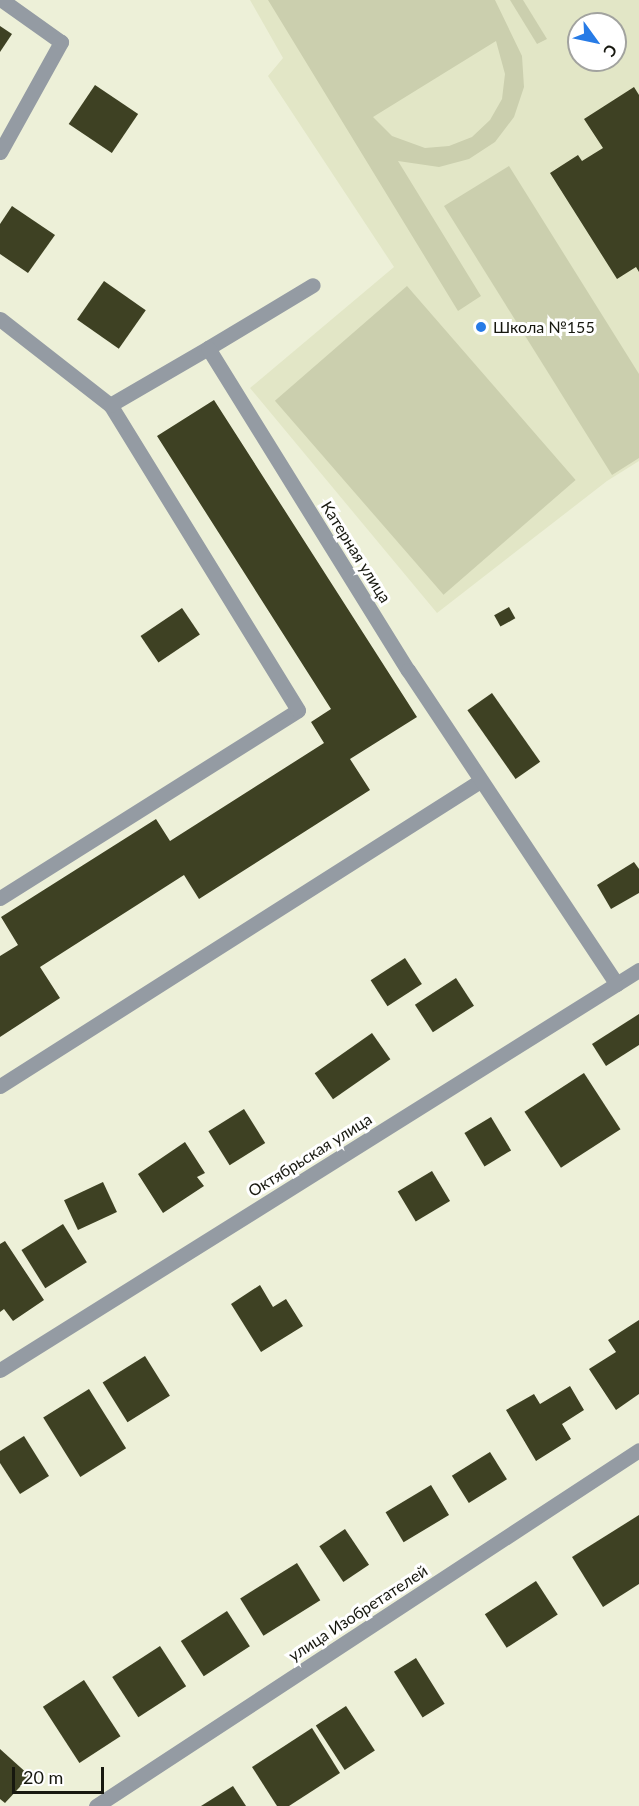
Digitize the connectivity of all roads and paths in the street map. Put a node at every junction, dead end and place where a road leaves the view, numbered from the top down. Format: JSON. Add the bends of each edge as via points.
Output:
{"nodes":[{"id":1,"x":2,"y":0,"type":"edge"},
{"id":2,"x":0,"y":152,"type":"edge"},
{"id":3,"x":313,"y":285,"type":"dead end"},
{"id":4,"x":0,"y":319,"type":"edge"},
{"id":5,"x":208,"y":348,"type":"junction"},
{"id":6,"x":110,"y":405,"type":"junction"},
{"id":7,"x":480,"y":781,"type":"junction"},
{"id":8,"x":0,"y":898,"type":"edge"},
{"id":9,"x":639,"y":970,"type":"edge"},
{"id":10,"x":616,"y":984,"type":"junction"},
{"id":11,"x":0,"y":1086,"type":"edge"},
{"id":12,"x":0,"y":1370,"type":"edge"},
{"id":13,"x":639,"y":1450,"type":"edge"},
{"id":14,"x":96,"y":1806,"type":"edge"}],
"edges":[{"from":1,"to":2,"type":"street","via":[[61,42]]},
{"from":3,"to":5,"type":"street"},
{"from":4,"to":6,"type":"street"},
{"from":5,"to":6,"type":"street"},
{"from":5,"to":7,"type":"street","name":"Катерная улица"},
{"from":6,"to":8,"type":"street","via":[[298,710]]},
{"from":7,"to":10,"type":"street","name":"Катерная улица"},
{"from":7,"to":11,"type":"street"},
{"from":9,"to":10,"type":"street","name":"Октябрьская улица"},
{"from":10,"to":12,"type":"street","name":"Октябрьская улица"},
{"from":13,"to":14,"type":"street","name":"улица Изобретателей"}]}
